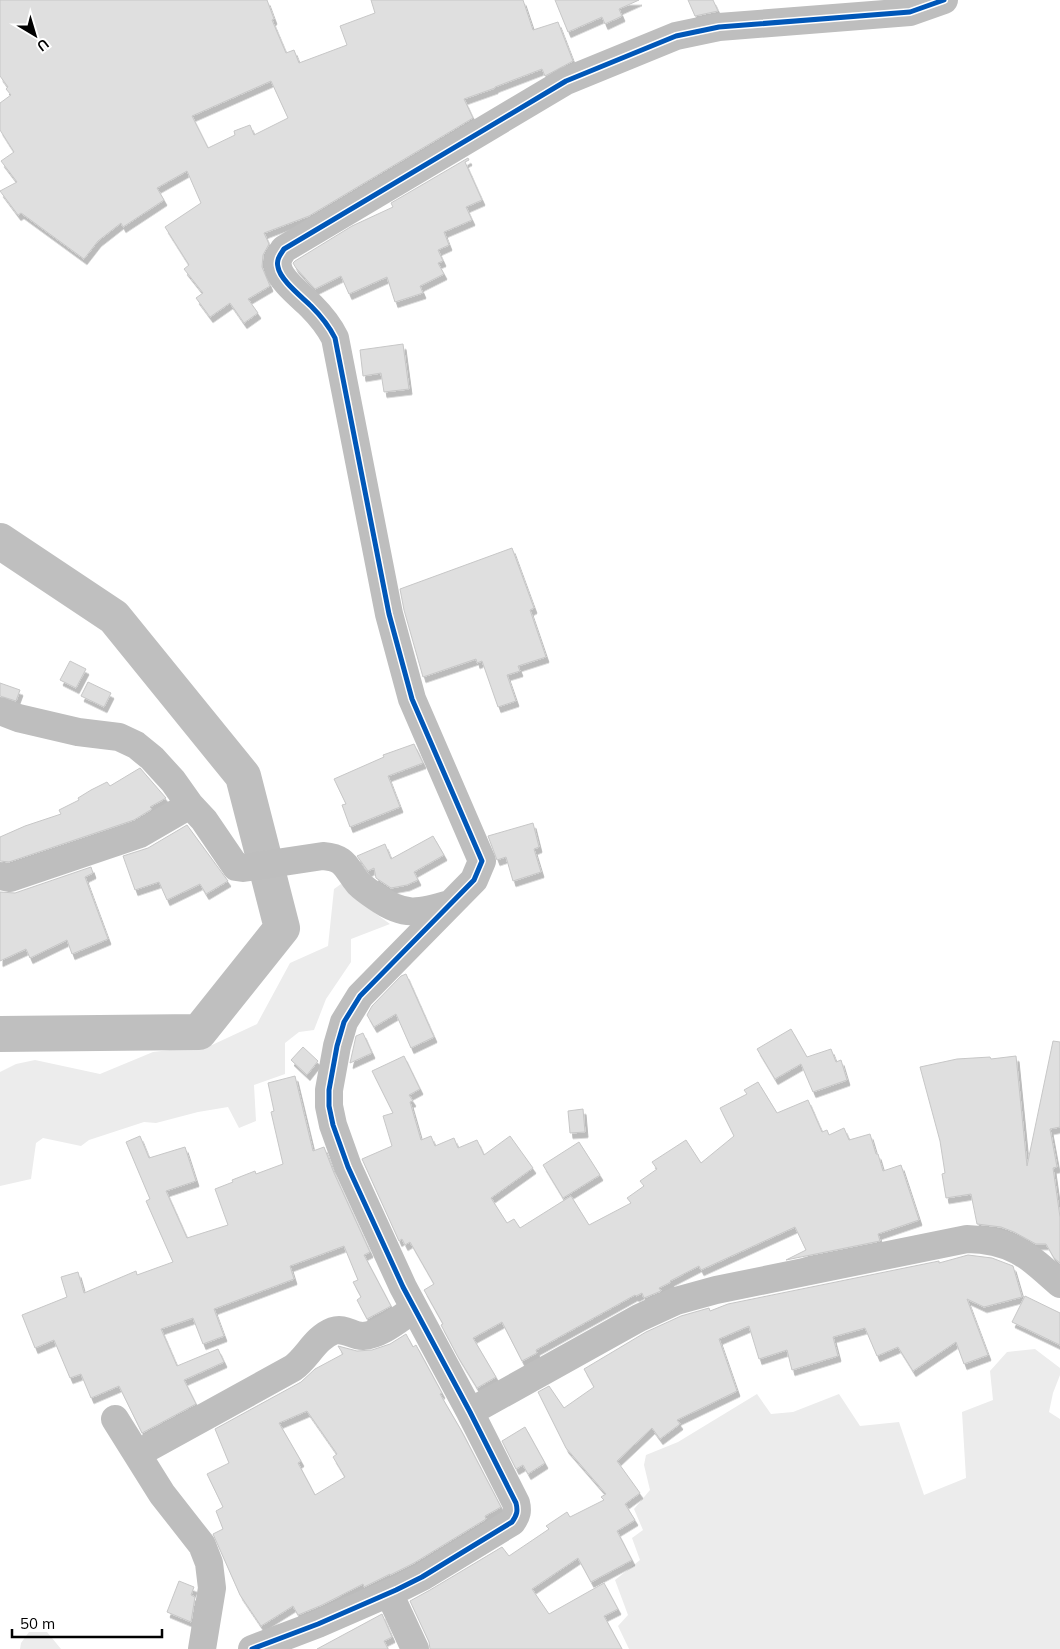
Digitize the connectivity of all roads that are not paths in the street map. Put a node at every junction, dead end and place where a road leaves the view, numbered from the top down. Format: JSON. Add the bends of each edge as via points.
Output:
{"nodes":[{"id":1,"x":944,"y":0,"type":"edge"},
{"id":2,"x":0,"y":711,"type":"edge"},
{"id":3,"x":190,"y":805,"type":"junction"},
{"id":4,"x":0,"y":876,"type":"edge"},
{"id":5,"x":450,"y":904,"type":"junction"},
{"id":6,"x":1060,"y":1284,"type":"edge"},
{"id":7,"x":414,"y":1309,"type":"junction"},
{"id":8,"x":470,"y":1412,"type":"junction"},
{"id":9,"x":115,"y":1419,"type":"dead end"},
{"id":10,"x":137,"y":1454,"type":"junction"},
{"id":11,"x":390,"y":1593,"type":"junction"},
{"id":12,"x":202,"y":1649,"type":"edge"},
{"id":13,"x":252,"y":1649,"type":"edge"},
{"id":14,"x":415,"y":1649,"type":"edge"}],
"edges":[{"from":1,"to":5,"type":"street","via":[[910,12],[719,27],[676,36],[566,81],[284,249],[278,258],[278,268],[284,279],[312,307],[335,338],[399,656],[412,699],[482,861],[474,880]]},
{"from":2,"to":3,"type":"street","via":[[78,732],[120,737],[152,758]]},
{"from":3,"to":4,"type":"street","via":[[140,834],[10,878]]},
{"from":3,"to":5,"type":"street","via":[[236,867],[323,856],[336,858],[363,888],[398,910],[426,911]]},
{"from":5,"to":7,"type":"street","via":[[350,1010],[337,1046],[329,1090],[333,1126],[343,1154]]},
{"from":6,"to":8,"type":"street","via":[[1023,1252],[987,1239],[967,1239],[716,1290],[676,1300],[639,1318]]},
{"from":7,"to":8,"type":"street"},
{"from":7,"to":10,"type":"street","via":[[370,1334],[358,1335],[341,1329],[327,1334],[293,1368]]},
{"from":8,"to":11,"type":"street","via":[[516,1503],[516,1516],[512,1522]]},
{"from":9,"to":10,"type":"street"},
{"from":10,"to":12,"type":"street","via":[[162,1494],[202,1545],[209,1563],[212,1588]]},
{"from":11,"to":13,"type":"street"},
{"from":11,"to":14,"type":"street"}]}
